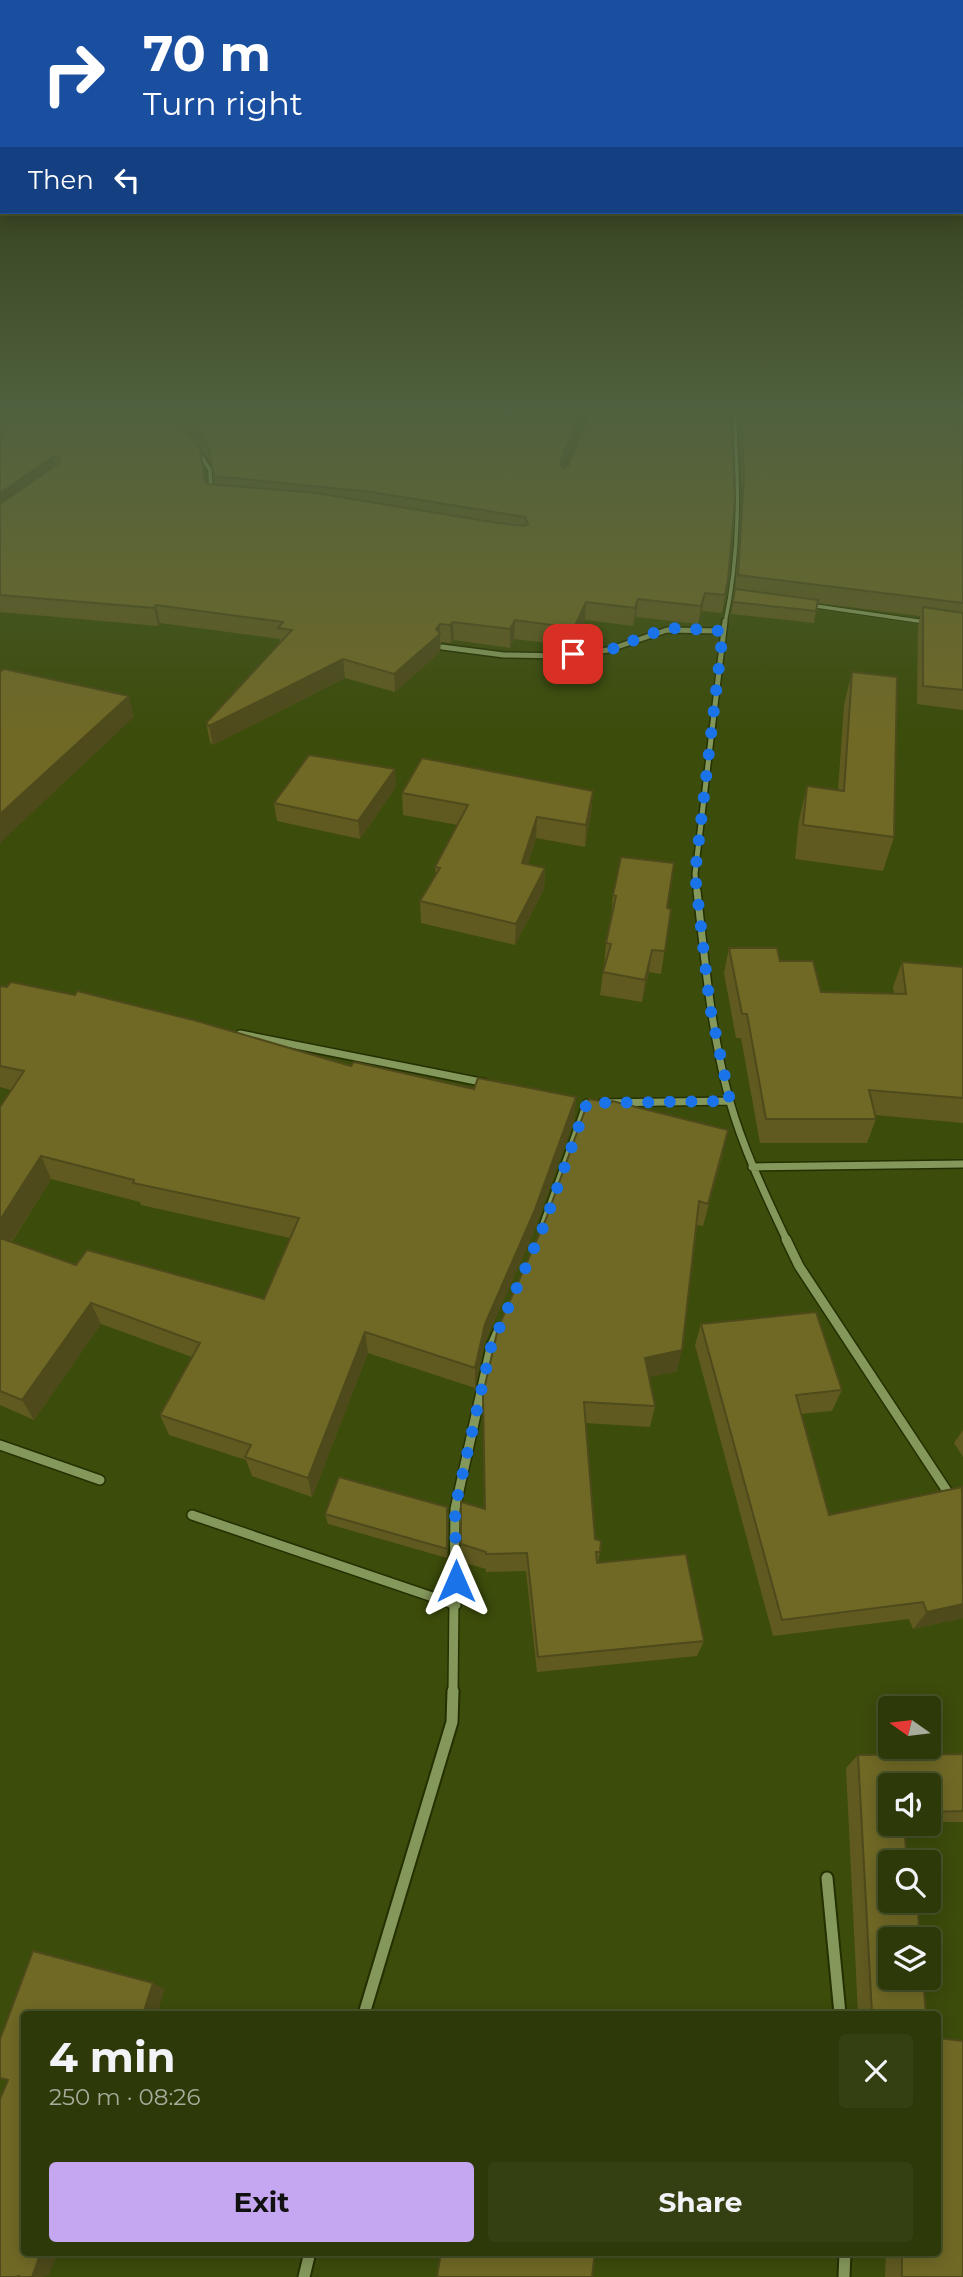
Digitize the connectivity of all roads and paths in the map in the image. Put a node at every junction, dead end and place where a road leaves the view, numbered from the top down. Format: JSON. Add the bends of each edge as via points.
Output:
{"nodes":[{"id":1,"x":736,"y":520,"type":"edge"},
{"id":2,"x":797,"y":604,"type":"edge"},
{"id":3,"x":936,"y":624,"type":"edge"},
{"id":4,"x":723,"y":631,"type":"junction"},
{"id":5,"x":442,"y":647,"type":"dead end"},
{"id":6,"x":237,"y":1034,"type":"edge"},
{"id":7,"x":492,"y":1085,"type":"edge"},
{"id":8,"x":573,"y":1101,"type":"edge"},
{"id":9,"x":730,"y":1101,"type":"junction"},
{"id":10,"x":587,"y":1103,"type":"junction"},
{"id":11,"x":963,"y":1164,"type":"edge"},
{"id":12,"x":752,"y":1167,"type":"junction"},
{"id":13,"x":539,"y":1235,"type":"edge"},
{"id":14,"x":502,"y":1322,"type":"edge"},
{"id":15,"x":0,"y":1445,"type":"edge"},
{"id":16,"x":100,"y":1480,"type":"dead end"},
{"id":17,"x":956,"y":1504,"type":"edge"},
{"id":18,"x":192,"y":1515,"type":"dead end"},
{"id":19,"x":456,"y":1605,"type":"junction"},
{"id":20,"x":827,"y":1878,"type":"dead end"},
{"id":21,"x":365,"y":2011,"type":"edge"},
{"id":22,"x":840,"y":2011,"type":"edge"},
{"id":23,"x":309,"y":2256,"type":"edge"},
{"id":24,"x":845,"y":2256,"type":"edge"},
{"id":25,"x":304,"y":2277,"type":"edge"},
{"id":26,"x":844,"y":2277,"type":"edge"}],
"edges":[{"from":1,"to":4,"type":"street","via":[[732,597]]},
{"from":2,"to":3,"type":"street"},
{"from":4,"to":5,"type":"street","via":[[676,628],[610,650],[554,656]]},
{"from":4,"to":9,"type":"street","via":[[695,874],[710,1007]]},
{"from":6,"to":7,"type":"street"},
{"from":8,"to":10,"type":"street"},
{"from":9,"to":10,"type":"street"},
{"from":9,"to":12,"type":"street"},
{"from":10,"to":13,"type":"street"},
{"from":11,"to":12,"type":"street"},
{"from":12,"to":17,"type":"street","via":[[799,1266]]},
{"from":14,"to":19,"type":"street","via":[[491,1347],[455,1508]]},
{"from":15,"to":16,"type":"street"},
{"from":18,"to":19,"type":"street"},
{"from":19,"to":21,"type":"street","via":[[452,1722]]},
{"from":20,"to":22,"type":"street"},
{"from":23,"to":25,"type":"street"},
{"from":24,"to":26,"type":"street"}]}
